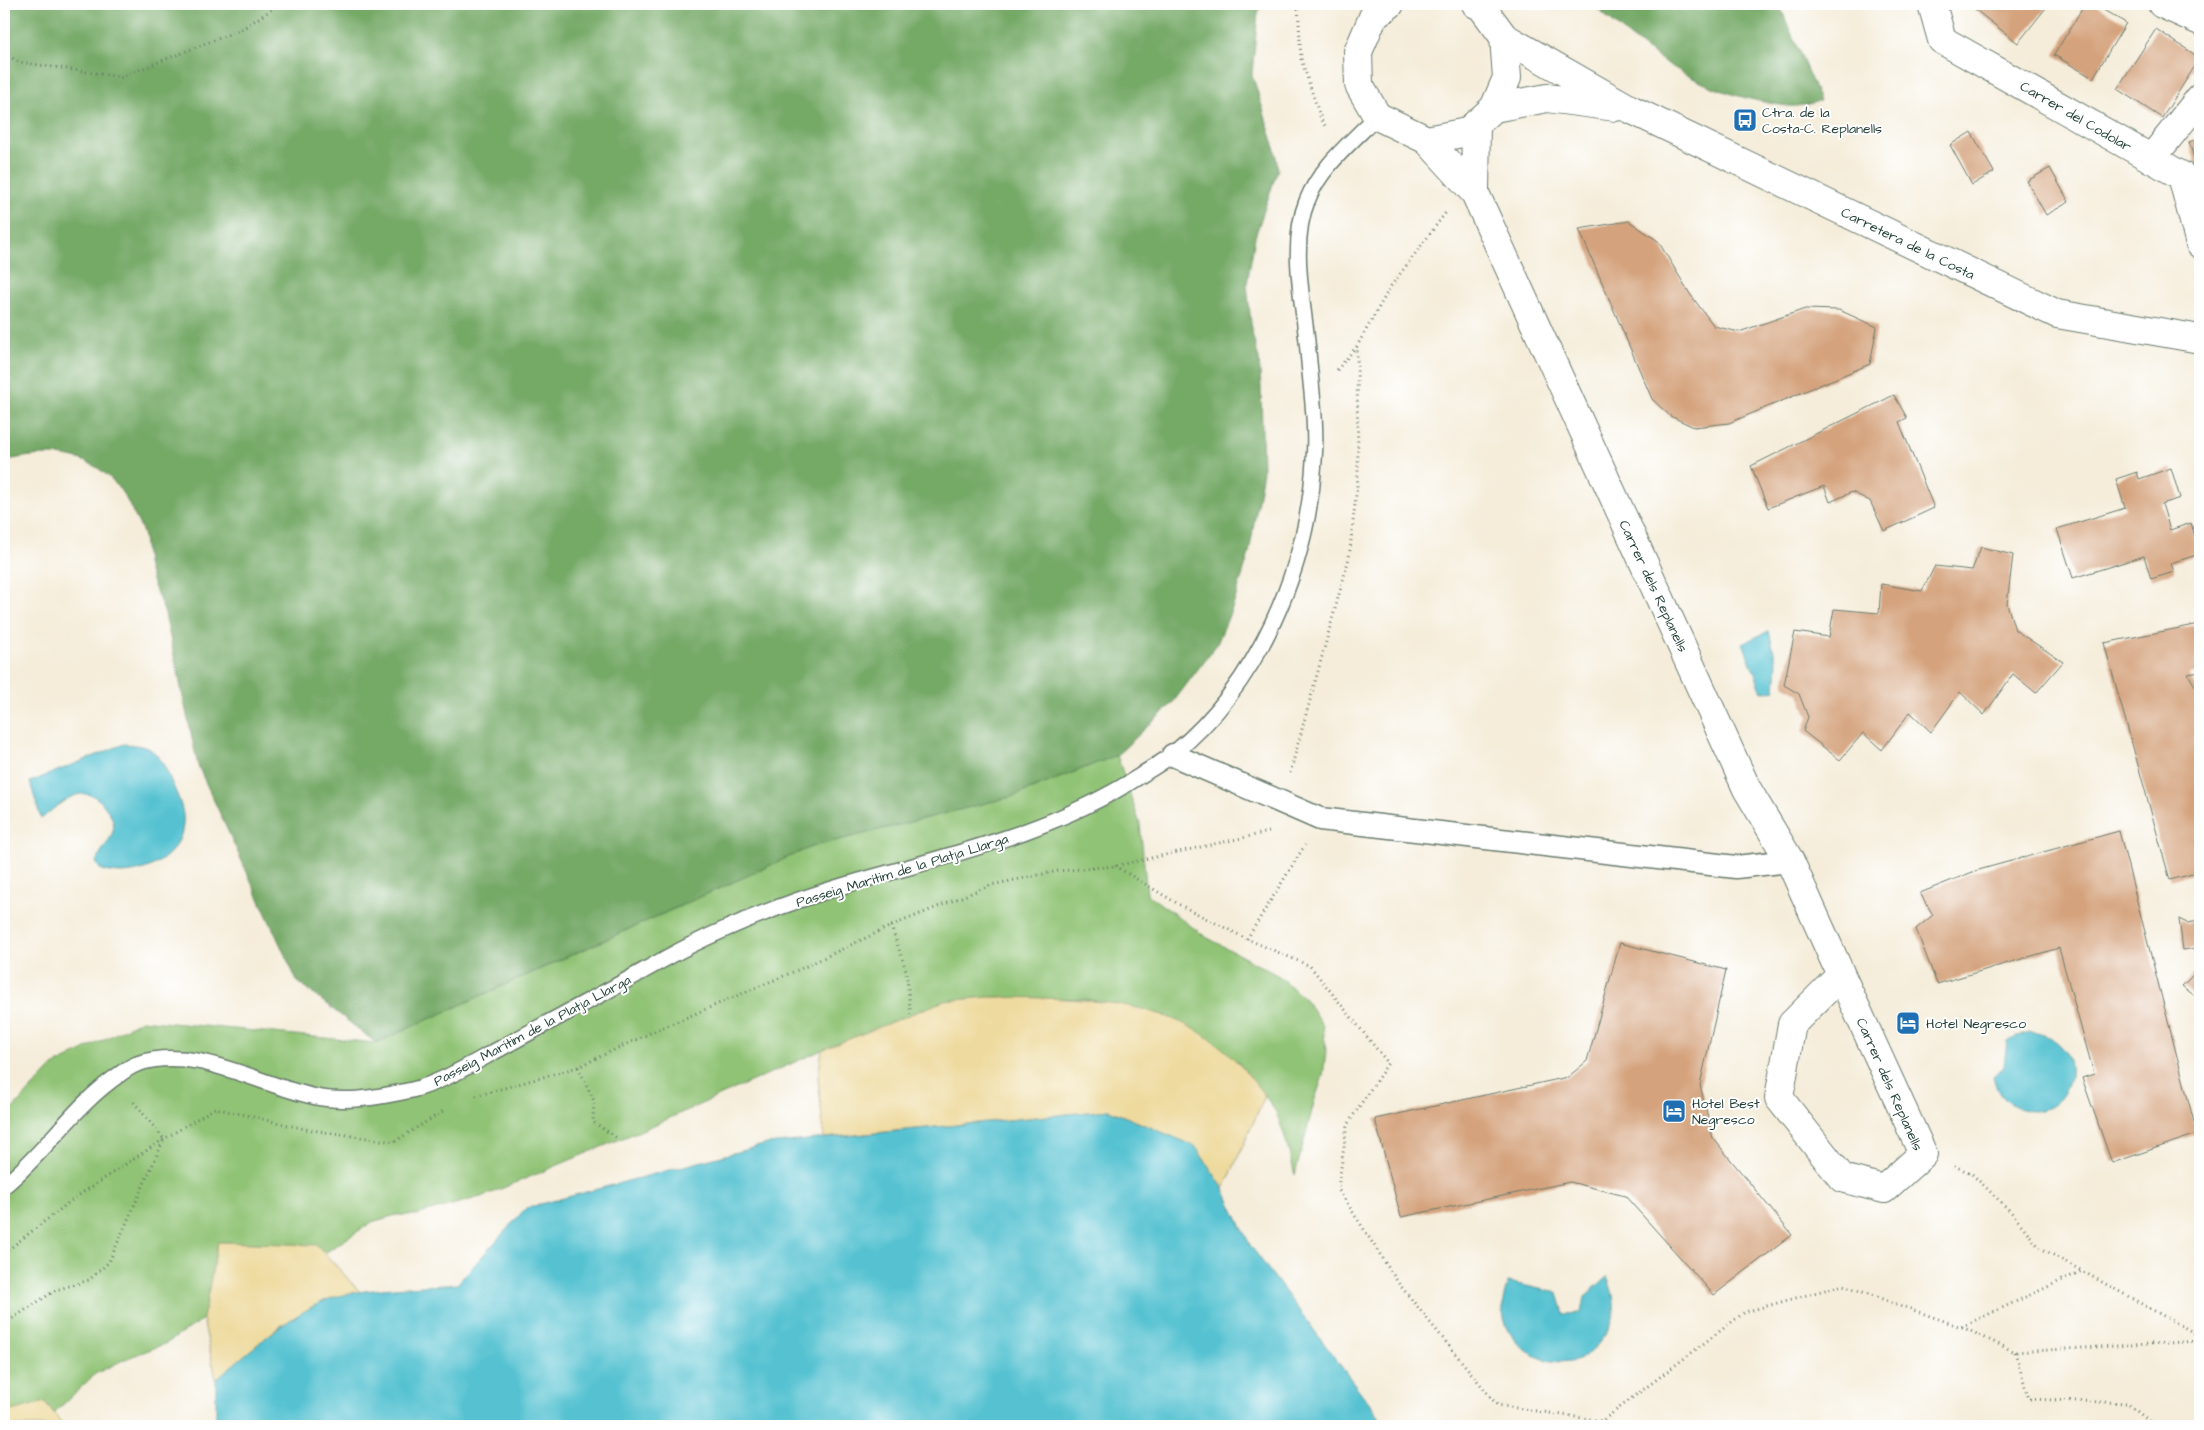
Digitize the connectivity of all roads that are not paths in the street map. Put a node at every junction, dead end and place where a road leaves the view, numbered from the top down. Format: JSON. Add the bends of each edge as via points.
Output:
{"nodes":[{"id":1,"x":1476,"y":4,"type":"edge"},
{"id":2,"x":1932,"y":4,"type":"edge"},
{"id":3,"x":2162,"y":4,"type":"edge"},
{"id":4,"x":1379,"y":8,"type":"edge"},
{"id":5,"x":2200,"y":21,"type":"edge"},
{"id":6,"x":1504,"y":37,"type":"junction"},
{"id":7,"x":2200,"y":98,"type":"edge"},
{"id":8,"x":1628,"y":108,"type":"junction"},
{"id":9,"x":1377,"y":116,"type":"junction"},
{"id":10,"x":1485,"y":116,"type":"junction"},
{"id":11,"x":1427,"y":140,"type":"junction"},
{"id":12,"x":2151,"y":159,"type":"junction"},
{"id":13,"x":1475,"y":193,"type":"junction"},
{"id":14,"x":2200,"y":244,"type":"edge"},
{"id":15,"x":2200,"y":339,"type":"edge"},
{"id":16,"x":1173,"y":755,"type":"junction"},
{"id":17,"x":1790,"y":861,"type":"junction"},
{"id":18,"x":1841,"y":975,"type":"junction"},
{"id":19,"x":4,"y":1186,"type":"edge"}],
"edges":[{"from":1,"to":6,"type":"street","via":[[1481,6]]},
{"from":2,"to":12,"type":"street","name":"Carrer del Codolar","via":[[1942,40]]},
{"from":3,"to":5,"type":"street"},
{"from":4,"to":9,"type":"street","via":[[1358,52],[1360,85]]},
{"from":6,"to":8,"type":"street","name":"Carretera de la Costa"},
{"from":6,"to":10,"type":"street","via":[[1507,78]]},
{"from":7,"to":12,"type":"street"},
{"from":8,"to":10,"type":"street","name":"Carretera de la Costa","via":[[1547,98]]},
{"from":8,"to":15,"type":"street","name":"Carretera de la Costa","via":[[2057,314]]},
{"from":9,"to":11,"type":"street"},
{"from":9,"to":16,"type":"lane","name":"Passeig Marítim de la Platja Llarga","via":[[1319,176],[1305,204],[1299,238],[1299,268],[1314,412],[1314,461],[1306,529],[1284,599],[1251,664],[1215,714]]},
{"from":10,"to":11,"type":"street","name":"Carretera de la Costa","via":[[1467,132]]},
{"from":10,"to":13,"type":"street","name":"Carrer dels Replanells"},
{"from":11,"to":13,"type":"street","name":"Carrer dels Replanells"},
{"from":12,"to":14,"type":"street","name":"Carrer del Codolar","via":[[2182,176]]},
{"from":13,"to":17,"type":"street","name":"Carrer dels Replanells","via":[[1747,789]]},
{"from":16,"to":17,"type":"street","via":[[1320,819],[1736,867]]},
{"from":16,"to":19,"type":"lane","name":"Passeig Marítim de la Platja Llarga","via":[[1117,791],[1061,818],[1009,838],[842,886],[764,913],[690,945],[477,1061],[420,1088],[371,1098],[318,1098],[212,1063],[173,1057],[134,1064],[98,1089]]},
{"from":17,"to":18,"type":"street","name":"Carrer dels Replanells"},
{"from":18,"to":18,"type":"street","name":"Carrer dels Replanells","via":[[1792,1024],[1779,1098],[1842,1178],[1884,1189],[1923,1154]]}]}
